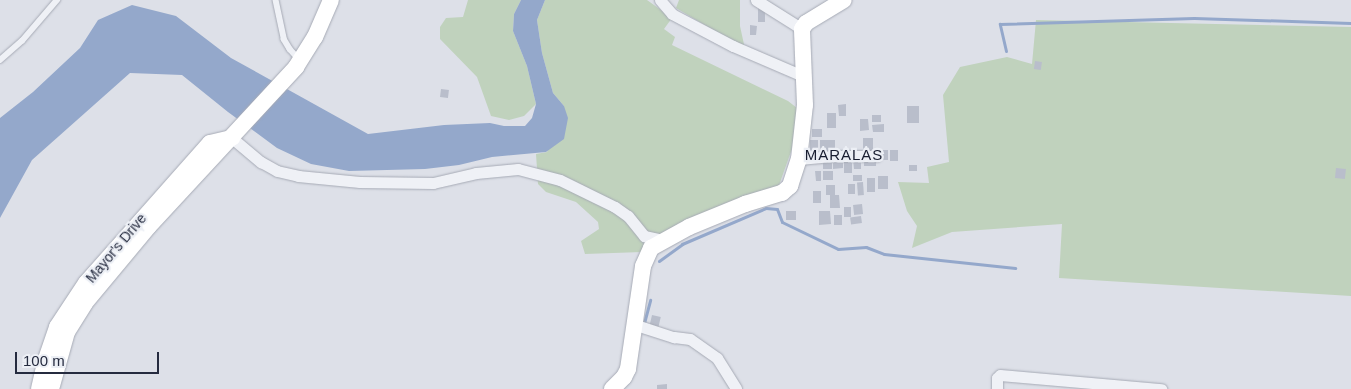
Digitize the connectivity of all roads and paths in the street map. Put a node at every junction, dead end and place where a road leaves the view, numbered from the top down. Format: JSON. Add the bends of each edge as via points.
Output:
{"nodes":[{"id":1,"x":57,"y":0,"type":"edge"},
{"id":2,"x":276,"y":0,"type":"edge"},
{"id":3,"x":331,"y":0,"type":"edge"},
{"id":4,"x":660,"y":0,"type":"edge"},
{"id":5,"x":756,"y":0,"type":"edge"},
{"id":6,"x":844,"y":0,"type":"edge"},
{"id":7,"x":802,"y":29,"type":"junction"},
{"id":8,"x":0,"y":60,"type":"edge"},
{"id":9,"x":298,"y":64,"type":"junction"},
{"id":10,"x":804,"y":76,"type":"junction"},
{"id":11,"x":235,"y":134,"type":"junction"},
{"id":12,"x":876,"y":156,"type":"dead end"},
{"id":13,"x":799,"y":159,"type":"junction"},
{"id":14,"x":663,"y":240,"type":"junction"},
{"id":15,"x":91,"y":286,"type":"junction"},
{"id":16,"x":636,"y":325,"type":"junction"},
{"id":17,"x":39,"y":389,"type":"edge"},
{"id":18,"x":51,"y":389,"type":"edge"},
{"id":19,"x":612,"y":389,"type":"edge"},
{"id":20,"x":736,"y":389,"type":"edge"},
{"id":21,"x":997,"y":389,"type":"edge"},
{"id":22,"x":1161,"y":389,"type":"edge"}],
"edges":[{"from":1,"to":8,"type":"lane"},
{"from":2,"to":9,"type":"lane","via":[[284,39]]},
{"from":3,"to":9,"type":"street","name":"Mayor's Drive","via":[[323,22]]},
{"from":4,"to":10,"type":"street","via":[[672,14],[725,42]]},
{"from":5,"to":7,"type":"street"},
{"from":6,"to":7,"type":"street","via":[[806,23]]},
{"from":7,"to":10,"type":"street"},
{"from":9,"to":11,"type":"street","name":"Mayor's Drive"},
{"from":10,"to":13,"type":"street","via":[[805,106]]},
{"from":11,"to":14,"type":"street","via":[[261,162],[277,171],[298,176],[360,182],[433,183],[476,173],[518,169],[560,180],[628,216],[644,236]]},
{"from":11,"to":15,"type":"street","name":"Mayor's Drive"},
{"from":12,"to":13,"type":"street"},
{"from":13,"to":14,"type":"street","via":[[790,186],[782,193],[745,204]]},
{"from":14,"to":16,"type":"street","via":[[647,254]]},
{"from":15,"to":17,"type":"street","name":"Mayor's Drive","via":[[57,327]]},
{"from":15,"to":18,"type":"street","name":"Mayor's Drive","via":[[67,332]]},
{"from":16,"to":19,"type":"street","via":[[628,368]]},
{"from":16,"to":20,"type":"street","via":[[674,337],[690,338],[717,358]]},
{"from":21,"to":22,"type":"street","via":[[1000,375]]}]}
